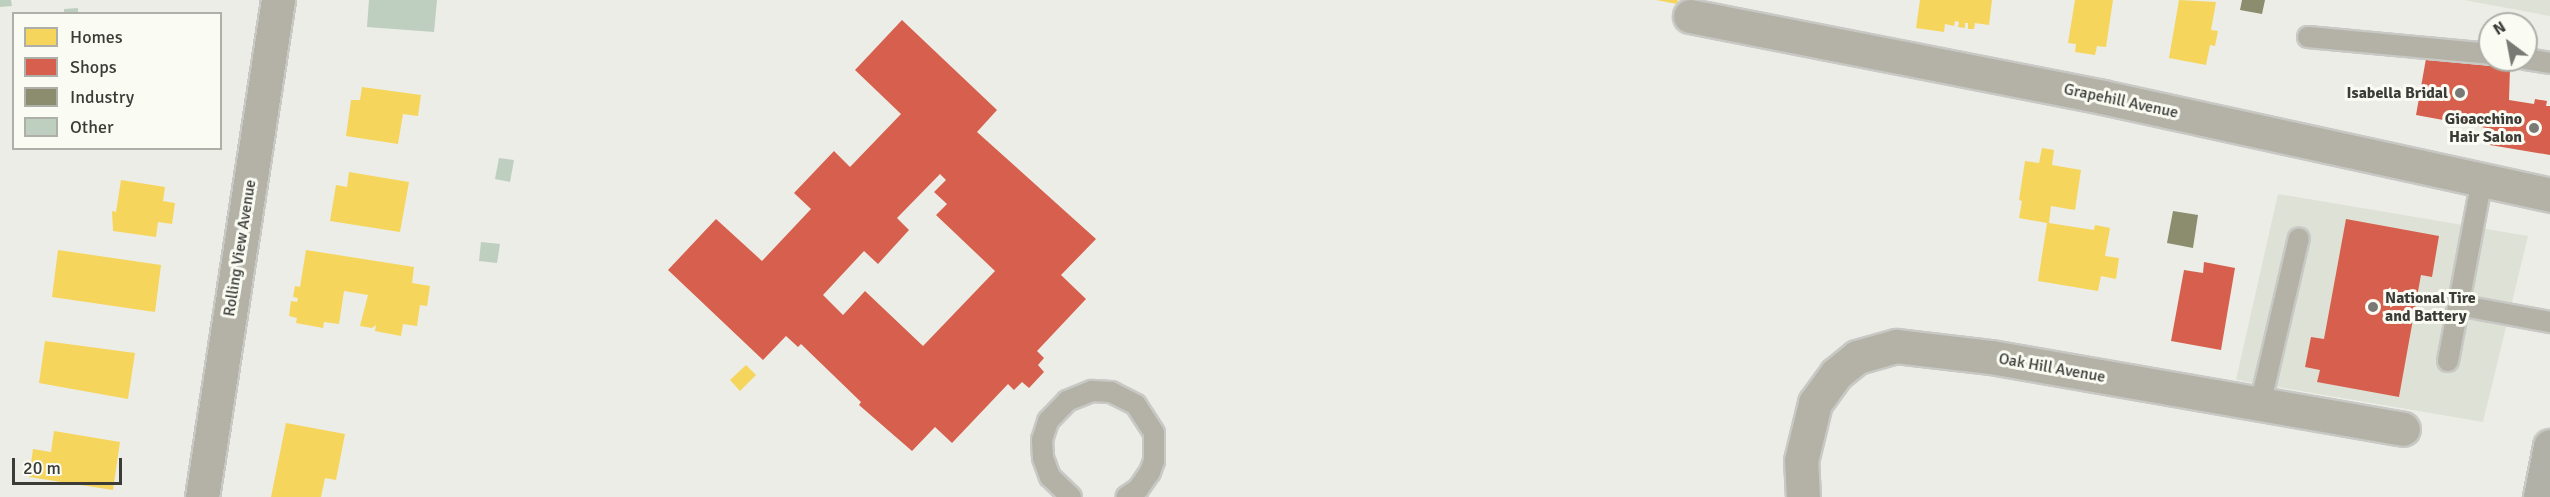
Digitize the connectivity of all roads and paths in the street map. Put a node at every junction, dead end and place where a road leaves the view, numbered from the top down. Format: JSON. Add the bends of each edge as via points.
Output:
{"nodes":[{"id":1,"x":278,"y":0,"type":"edge"},
{"id":2,"x":1690,"y":16,"type":"dead end"},
{"id":3,"x":2308,"y":38,"type":"dead end"},
{"id":4,"x":2478,"y":53,"type":"edge"},
{"id":5,"x":2482,"y":179,"type":"junction"},
{"id":6,"x":2550,"y":195,"type":"edge"},
{"id":7,"x":2299,"y":238,"type":"dead end"},
{"id":8,"x":2458,"y":305,"type":"junction"},
{"id":9,"x":2550,"y":322,"type":"edge"},
{"id":10,"x":2448,"y":361,"type":"dead end"},
{"id":11,"x":2260,"y":405,"type":"junction"},
{"id":12,"x":2403,"y":429,"type":"dead end"},
{"id":13,"x":2550,"y":446,"type":"edge"},
{"id":14,"x":202,"y":497,"type":"edge"},
{"id":15,"x":1070,"y":497,"type":"edge"},
{"id":16,"x":1125,"y":497,"type":"edge"},
{"id":17,"x":1803,"y":497,"type":"edge"},
{"id":18,"x":2540,"y":497,"type":"edge"}],
"edges":[{"from":1,"to":14,"type":"street","name":"Rolling View Avenue"},
{"from":2,"to":5,"type":"street","name":"Grapehill Avenue","via":[[2102,97]]},
{"from":3,"to":4,"type":"lane"},
{"from":5,"to":6,"type":"street","name":"Grapehill Avenue"},
{"from":5,"to":8,"type":"lane"},
{"from":7,"to":11,"type":"lane"},
{"from":8,"to":9,"type":"lane"},
{"from":8,"to":10,"type":"lane"},
{"from":11,"to":12,"type":"street","name":"Oak Hill Avenue"},
{"from":11,"to":17,"type":"street","name":"Oak Hill Avenue","via":[[1991,357],[1896,346],[1857,357],[1836,374],[1815,404],[1801,460]]},
{"from":13,"to":18,"type":"highway"},
{"from":15,"to":16,"type":"lane","via":[[1050,477],[1043,458],[1042,440],[1048,421],[1067,400],[1092,392],[1111,392],[1136,405],[1154,433],[1150,472],[1138,489]]}]}
